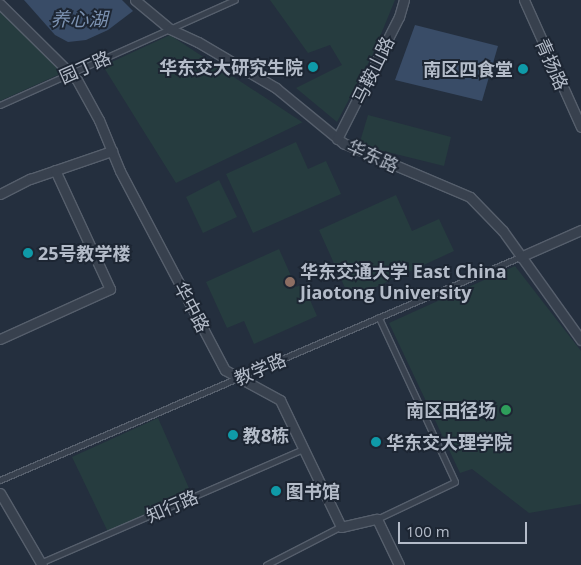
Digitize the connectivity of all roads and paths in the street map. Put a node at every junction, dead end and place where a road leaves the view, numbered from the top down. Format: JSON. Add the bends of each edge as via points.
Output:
{"nodes":[{"id":1,"x":135,"y":0,"type":"edge"},
{"id":2,"x":234,"y":0,"type":"edge"},
{"id":3,"x":404,"y":0,"type":"edge"},
{"id":4,"x":524,"y":0,"type":"edge"},
{"id":5,"x":0,"y":4,"type":"edge"},
{"id":6,"x":170,"y":29,"type":"junction"},
{"id":7,"x":70,"y":74,"type":"junction"},
{"id":8,"x":0,"y":105,"type":"edge"},
{"id":9,"x":581,"y":127,"type":"edge"},
{"id":10,"x":338,"y":139,"type":"junction"},
{"id":11,"x":112,"y":151,"type":"junction"},
{"id":12,"x":55,"y":170,"type":"junction"},
{"id":13,"x":0,"y":194,"type":"edge"},
{"id":14,"x":581,"y":230,"type":"edge"},
{"id":15,"x":520,"y":257,"type":"junction"},
{"id":16,"x":380,"y":318,"type":"junction"},
{"id":17,"x":0,"y":339,"type":"edge"},
{"id":18,"x":581,"y":340,"type":"edge"},
{"id":19,"x":241,"y":378,"type":"junction"},
{"id":20,"x":304,"y":449,"type":"junction"},
{"id":21,"x":0,"y":480,"type":"edge"},
{"id":22,"x":0,"y":493,"type":"edge"},
{"id":23,"x":377,"y":518,"type":"junction"},
{"id":24,"x":341,"y":527,"type":"junction"},
{"id":25,"x":39,"y":564,"type":"edge"},
{"id":26,"x":266,"y":565,"type":"edge"},
{"id":27,"x":399,"y":565,"type":"edge"}],
"edges":[{"from":1,"to":6,"type":"street","name":"华东路"},
{"from":2,"to":6,"type":"lane","name":"园丁路"},
{"from":3,"to":10,"type":"street","name":"马鞍山路"},
{"from":4,"to":9,"type":"street","name":"青扬路"},
{"from":5,"to":7,"type":"street","name":"华中路"},
{"from":6,"to":7,"type":"lane","name":"园丁路"},
{"from":6,"to":10,"type":"street","name":"华东路","via":[[276,88]]},
{"from":7,"to":8,"type":"lane","name":"园丁路"},
{"from":7,"to":11,"type":"street","name":"华中路","via":[[98,120]]},
{"from":10,"to":15,"type":"street","name":"华东路","via":[[470,197],[503,231]]},
{"from":11,"to":12,"type":"street"},
{"from":11,"to":19,"type":"street","name":"华中路","via":[[225,370]]},
{"from":12,"to":13,"type":"street"},
{"from":12,"to":17,"type":"street","via":[[110,289]]},
{"from":14,"to":15,"type":"street"},
{"from":15,"to":16,"type":"lane","name":"教学路"},
{"from":15,"to":18,"type":"street","name":"华东路"},
{"from":16,"to":19,"type":"lane","name":"教学路"},
{"from":16,"to":23,"type":"lane","via":[[455,482]]},
{"from":19,"to":20,"type":"street","name":"华中路","via":[[280,400]]},
{"from":19,"to":21,"type":"lane","name":"教学路"},
{"from":20,"to":24,"type":"street","name":"华中路"},
{"from":20,"to":25,"type":"lane","name":"知行路"},
{"from":22,"to":25,"type":"street"},
{"from":23,"to":24,"type":"street"},
{"from":23,"to":27,"type":"street"},
{"from":24,"to":26,"type":"lane"}]}
